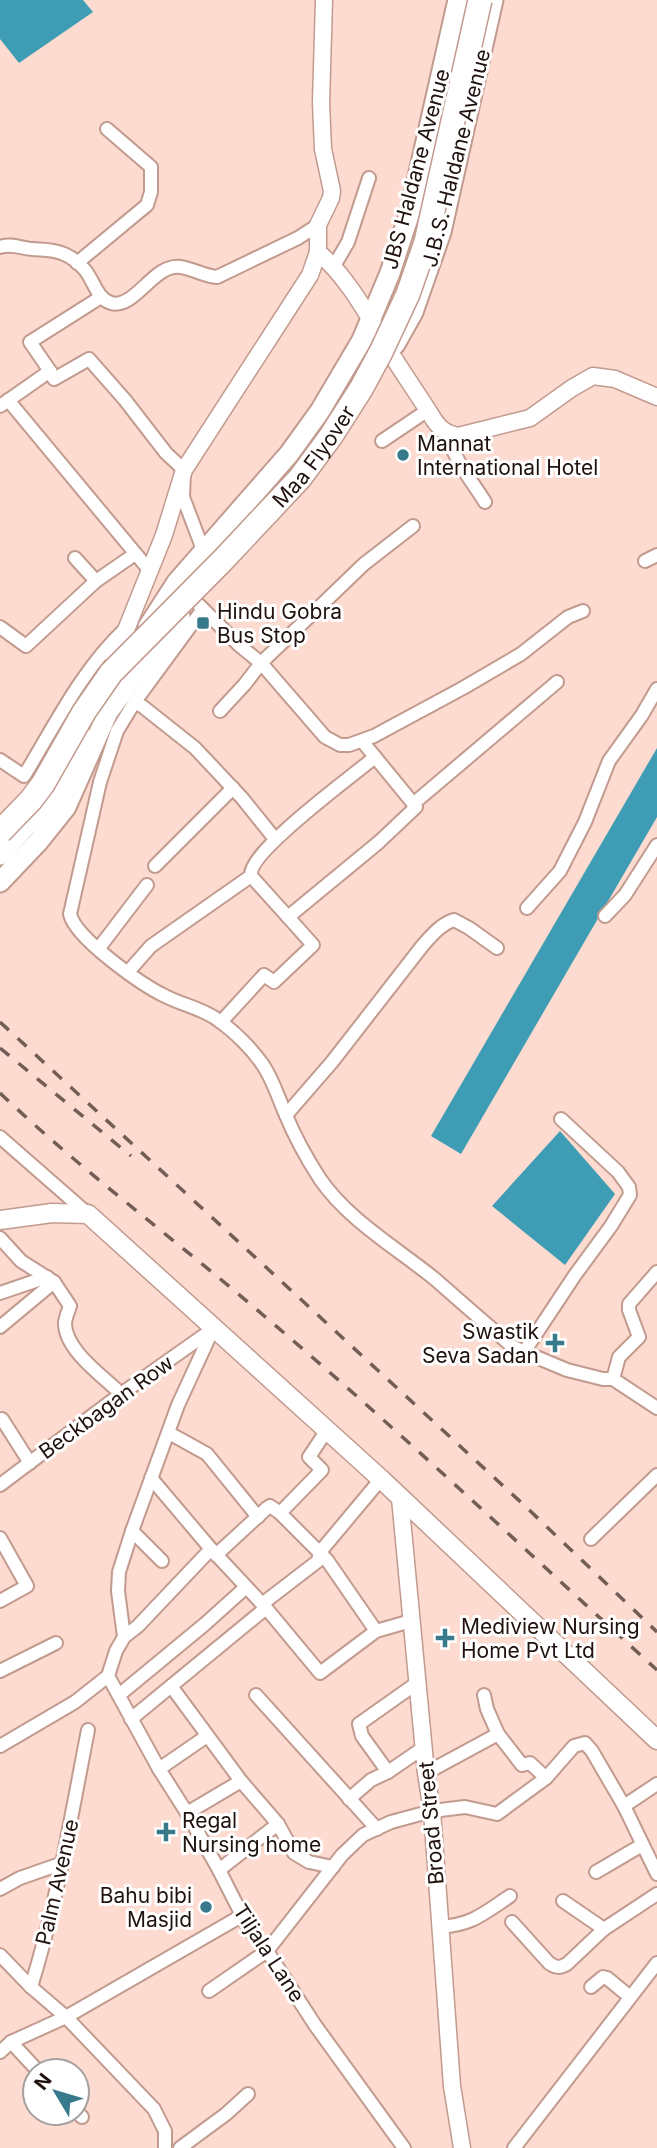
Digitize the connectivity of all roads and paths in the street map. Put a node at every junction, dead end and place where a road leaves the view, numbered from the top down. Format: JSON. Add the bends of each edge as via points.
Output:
{"nodes":[{"id":1,"x":324,"y":0,"type":"edge"},
{"id":2,"x":458,"y":0,"type":"edge"},
{"id":3,"x":467,"y":0,"type":"edge"},
{"id":4,"x":480,"y":0,"type":"edge"},
{"id":5,"x":493,"y":0,"type":"edge"},
{"id":6,"x":107,"y":129,"type":"dead end"},
{"id":7,"x":369,"y":178,"type":"dead end"},
{"id":8,"x":318,"y":225,"type":"junction"},
{"id":9,"x":1,"y":243,"type":"edge"},
{"id":10,"x":318,"y":252,"type":"junction"},
{"id":11,"x":77,"y":263,"type":"junction"},
{"id":12,"x":334,"y":266,"type":"junction"},
{"id":13,"x":101,"y":297,"type":"junction"},
{"id":14,"x":372,"y":320,"type":"junction"},
{"id":15,"x":390,"y":353,"type":"junction"},
{"id":16,"x":50,"y":371,"type":"junction"},
{"id":17,"x":657,"y":397,"type":"edge"},
{"id":18,"x":4,"y":403,"type":"edge"},
{"id":19,"x":428,"y":410,"type":"junction"},
{"id":20,"x":448,"y":434,"type":"junction"},
{"id":21,"x":382,"y":441,"type":"dead end"},
{"id":22,"x":184,"y":470,"type":"junction"},
{"id":23,"x":485,"y":502,"type":"dead end"},
{"id":24,"x":413,"y":526,"type":"dead end"},
{"id":25,"x":203,"y":553,"type":"junction"},
{"id":26,"x":135,"y":554,"type":"junction"},
{"id":27,"x":657,"y":555,"type":"edge"},
{"id":28,"x":75,"y":558,"type":"dead end"},
{"id":29,"x":645,"y":561,"type":"dead end"},
{"id":30,"x":150,"y":571,"type":"junction"},
{"id":31,"x":223,"y":572,"type":"junction"},
{"id":32,"x":96,"y":581,"type":"junction"},
{"id":33,"x":177,"y":582,"type":"junction"},
{"id":34,"x":199,"y":604,"type":"junction"},
{"id":35,"x":583,"y":611,"type":"dead end"},
{"id":36,"x":0,"y":627,"type":"edge"},
{"id":37,"x":127,"y":627,"type":"junction"},
{"id":38,"x":261,"y":663,"type":"junction"},
{"id":39,"x":557,"y":682,"type":"dead end"},
{"id":40,"x":105,"y":687,"type":"junction"},
{"id":41,"x":657,"y":689,"type":"edge"},
{"id":42,"x":134,"y":703,"type":"junction"},
{"id":43,"x":101,"y":710,"type":"junction"},
{"id":44,"x":220,"y":711,"type":"dead end"},
{"id":45,"x":362,"y":741,"type":"junction"},
{"id":46,"x":375,"y":757,"type":"junction"},
{"id":47,"x":0,"y":760,"type":"edge"},
{"id":48,"x":233,"y":788,"type":"junction"},
{"id":49,"x":413,"y":804,"type":"junction"},
{"id":50,"x":0,"y":814,"type":"edge"},
{"id":51,"x":0,"y":832,"type":"edge"},
{"id":52,"x":275,"y":839,"type":"junction"},
{"id":53,"x":657,"y":845,"type":"edge"},
{"id":54,"x":0,"y":855,"type":"edge"},
{"id":55,"x":155,"y":866,"type":"dead end"},
{"id":56,"x":251,"y":876,"type":"junction"},
{"id":57,"x":0,"y":882,"type":"edge"},
{"id":58,"x":146,"y":886,"type":"dead end"},
{"id":59,"x":527,"y":908,"type":"dead end"},
{"id":60,"x":605,"y":916,"type":"dead end"},
{"id":61,"x":288,"y":917,"type":"junction"},
{"id":62,"x":99,"y":948,"type":"junction"},
{"id":63,"x":497,"y":948,"type":"dead end"},
{"id":64,"x":128,"y":972,"type":"junction"},
{"id":65,"x":221,"y":1023,"type":"junction"},
{"id":66,"x":286,"y":1115,"type":"junction"},
{"id":67,"x":561,"y":1119,"type":"dead end"},
{"id":68,"x":0,"y":1137,"type":"edge"},
{"id":69,"x":14,"y":1149,"type":"junction"},
{"id":70,"x":0,"y":1153,"type":"edge"},
{"id":71,"x":88,"y":1214,"type":"junction"},
{"id":72,"x":0,"y":1220,"type":"edge"},
{"id":73,"x":0,"y":1238,"type":"edge"},
{"id":74,"x":657,"y":1272,"type":"edge"},
{"id":75,"x":50,"y":1280,"type":"junction"},
{"id":76,"x":0,"y":1293,"type":"edge"},
{"id":77,"x":0,"y":1327,"type":"edge"},
{"id":78,"x":213,"y":1329,"type":"junction"},
{"id":79,"x":524,"y":1352,"type":"junction"},
{"id":80,"x":613,"y":1379,"type":"junction"},
{"id":81,"x":121,"y":1394,"type":"junction"},
{"id":82,"x":657,"y":1408,"type":"edge"},
{"id":83,"x":2,"y":1419,"type":"dead end"},
{"id":84,"x":327,"y":1430,"type":"junction"},
{"id":85,"x":169,"y":1433,"type":"junction"},
{"id":86,"x":30,"y":1463,"type":"junction"},
{"id":87,"x":657,"y":1475,"type":"edge"},
{"id":88,"x":151,"y":1478,"type":"junction"},
{"id":89,"x":381,"y":1479,"type":"junction"},
{"id":90,"x":0,"y":1485,"type":"edge"},
{"id":91,"x":400,"y":1498,"type":"junction"},
{"id":92,"x":280,"y":1513,"type":"junction"},
{"id":93,"x":258,"y":1517,"type":"junction"},
{"id":94,"x":132,"y":1531,"type":"junction"},
{"id":95,"x":0,"y":1538,"type":"edge"},
{"id":96,"x":591,"y":1539,"type":"dead end"},
{"id":97,"x":213,"y":1552,"type":"junction"},
{"id":98,"x":320,"y":1552,"type":"junction"},
{"id":99,"x":162,"y":1561,"type":"dead end"},
{"id":100,"x":245,"y":1588,"type":"junction"},
{"id":101,"x":0,"y":1601,"type":"edge"},
{"id":102,"x":264,"y":1606,"type":"junction"},
{"id":103,"x":411,"y":1621,"type":"junction"},
{"id":104,"x":376,"y":1630,"type":"junction"},
{"id":105,"x":124,"y":1637,"type":"junction"},
{"id":106,"x":56,"y":1643,"type":"dead end"},
{"id":107,"x":0,"y":1671,"type":"edge"},
{"id":108,"x":108,"y":1676,"type":"junction"},
{"id":109,"x":418,"y":1683,"type":"junction"},
{"id":110,"x":171,"y":1685,"type":"junction"},
{"id":111,"x":119,"y":1695,"type":"junction"},
{"id":112,"x":256,"y":1695,"type":"dead end"},
{"id":113,"x":484,"y":1695,"type":"dead end"},
{"id":114,"x":131,"y":1718,"type":"junction"},
{"id":115,"x":88,"y":1730,"type":"dead end"},
{"id":116,"x":498,"y":1734,"type":"junction"},
{"id":117,"x":207,"y":1736,"type":"junction"},
{"id":118,"x":657,"y":1740,"type":"edge"},
{"id":119,"x":0,"y":1746,"type":"edge"},
{"id":120,"x":424,"y":1748,"type":"junction"},
{"id":121,"x":159,"y":1769,"type":"junction"},
{"id":122,"x":388,"y":1772,"type":"junction"},
{"id":123,"x":426,"y":1773,"type":"junction"},
{"id":124,"x":546,"y":1779,"type":"junction"},
{"id":125,"x":241,"y":1781,"type":"junction"},
{"id":126,"x":657,"y":1784,"type":"edge"},
{"id":127,"x":349,"y":1799,"type":"junction"},
{"id":128,"x":624,"y":1805,"type":"junction"},
{"id":129,"x":432,"y":1811,"type":"junction"},
{"id":130,"x":187,"y":1813,"type":"junction"},
{"id":131,"x":278,"y":1824,"type":"junction"},
{"id":132,"x":377,"y":1829,"type":"junction"},
{"id":133,"x":642,"y":1845,"type":"junction"},
{"id":134,"x":63,"y":1863,"type":"junction"},
{"id":135,"x":333,"y":1867,"type":"junction"},
{"id":136,"x":219,"y":1870,"type":"junction"},
{"id":137,"x":596,"y":1872,"type":"dead end"},
{"id":138,"x":657,"y":1874,"type":"edge"},
{"id":139,"x":0,"y":1889,"type":"edge"},
{"id":140,"x":657,"y":1894,"type":"edge"},
{"id":141,"x":510,"y":1896,"type":"dead end"},
{"id":142,"x":563,"y":1901,"type":"dead end"},
{"id":143,"x":243,"y":1915,"type":"junction"},
{"id":144,"x":512,"y":1922,"type":"dead end"},
{"id":145,"x":439,"y":1927,"type":"junction"},
{"id":146,"x":604,"y":1929,"type":"junction"},
{"id":147,"x":267,"y":1951,"type":"junction"},
{"id":148,"x":0,"y":1955,"type":"edge"},
{"id":149,"x":657,"y":1963,"type":"edge"},
{"id":150,"x":31,"y":1987,"type":"junction"},
{"id":151,"x":591,"y":1987,"type":"dead end"},
{"id":152,"x":209,"y":1991,"type":"dead end"},
{"id":153,"x":630,"y":1997,"type":"junction"},
{"id":154,"x":66,"y":2017,"type":"junction"},
{"id":155,"x":11,"y":2042,"type":"junction"},
{"id":156,"x":0,"y":2052,"type":"edge"},
{"id":157,"x":25,"y":2057,"type":"edge"},
{"id":158,"x":248,"y":2094,"type":"dead end"},
{"id":159,"x":165,"y":2148,"type":"edge"},
{"id":160,"x":180,"y":2148,"type":"edge"},
{"id":161,"x":404,"y":2148,"type":"edge"},
{"id":162,"x":462,"y":2148,"type":"edge"},
{"id":163,"x":514,"y":2148,"type":"edge"}],
"edges":[{"from":1,"to":8,"type":"street","via":[[323,149],[332,191]]},
{"from":2,"to":14,"type":"main road","name":"JBS Haldane Avenue","via":[[410,212]]},
{"from":3,"to":50,"type":"highway","name":"Maa Flyover","via":[[419,215],[378,326],[355,371],[330,414],[268,494],[90,678],[25,787]]},
{"from":4,"to":51,"type":"highway","name":"Maa Flyover","bridge":true,"via":[[426,242],[408,294],[361,389],[300,478],[111,673],[43,784]]},
{"from":5,"to":15,"type":"main road","name":"J.B.S. Haldane Avenue","via":[[441,232],[413,312]]},
{"from":6,"to":11,"type":"street","via":[[151,167],[151,192],[147,205]]},
{"from":7,"to":12,"type":"street","via":[[348,242]]},
{"from":8,"to":10,"type":"street"},
{"from":8,"to":13,"type":"street","via":[[217,276],[168,268],[127,302],[109,303]]},
{"from":9,"to":11,"type":"street","via":[[50,249]]},
{"from":10,"to":12,"type":"street"},
{"from":10,"to":22,"type":"street","via":[[310,275]]},
{"from":11,"to":13,"type":"street"},
{"from":12,"to":14,"type":"street"},
{"from":13,"to":16,"type":"street","via":[[30,342]]},
{"from":14,"to":15,"type":"street"},
{"from":14,"to":25,"type":"main road","name":"JBS Haldane Avenue","via":[[320,411],[289,454]]},
{"from":15,"to":19,"type":"street"},
{"from":15,"to":31,"type":"main road","name":"J.B.S. Haldane Avenue","via":[[314,473]]},
{"from":16,"to":18,"type":"street"},
{"from":16,"to":22,"type":"street","via":[[54,379],[89,359]]},
{"from":17,"to":20,"type":"street","via":[[615,379],[593,376],[530,418],[458,436]]},
{"from":18,"to":26,"type":"street"},
{"from":19,"to":20,"type":"street"},
{"from":19,"to":21,"type":"street"},
{"from":20,"to":23,"type":"street"},
{"from":22,"to":25,"type":"street","via":[[183,497]]},
{"from":22,"to":30,"type":"street"},
{"from":24,"to":38,"type":"street","via":[[364,564]]},
{"from":25,"to":31,"type":"street"},
{"from":25,"to":33,"type":"main road","name":"JBS Haldane Avenue"},
{"from":26,"to":30,"type":"street"},
{"from":26,"to":32,"type":"street"},
{"from":27,"to":29,"type":"street"},
{"from":28,"to":32,"type":"street"},
{"from":30,"to":37,"type":"street"},
{"from":31,"to":34,"type":"main road","name":"J.B.S. Haldane Avenue"},
{"from":32,"to":36,"type":"street","via":[[26,646]]},
{"from":33,"to":34,"type":"street"},
{"from":33,"to":40,"type":"main road","name":"JBS Haldane Avenue"},
{"from":34,"to":38,"type":"street"},
{"from":34,"to":42,"type":"street"},
{"from":34,"to":43,"type":"main road","name":"J.B.S. Haldane Avenue","via":[[158,643]]},
{"from":35,"to":45,"type":"street","via":[[568,617],[503,666]]},
{"from":37,"to":40,"type":"street"},
{"from":37,"to":47,"type":"street","via":[[83,677],[24,776]]},
{"from":38,"to":44,"type":"street"},
{"from":38,"to":45,"type":"street","via":[[325,737],[340,745]]},
{"from":39,"to":49,"type":"street"},
{"from":40,"to":43,"type":"main road","name":"JBS Haldane Avenue"},
{"from":41,"to":59,"type":"street","via":[[609,761],[560,871]]},
{"from":42,"to":48,"type":"street","via":[[195,748]]},
{"from":42,"to":62,"type":"street","via":[[117,731],[100,782],[70,914],[77,928]]},
{"from":43,"to":54,"type":"main road","name":"J.B.S. Haldane Avenue","via":[[49,801]]},
{"from":43,"to":57,"type":"main road","name":"JBS Haldane Avenue","via":[[66,807]]},
{"from":45,"to":46,"type":"street"},
{"from":46,"to":49,"type":"street"},
{"from":46,"to":52,"type":"street"},
{"from":48,"to":52,"type":"street"},
{"from":48,"to":55,"type":"street"},
{"from":49,"to":61,"type":"street","via":[[416,807],[379,842]]},
{"from":52,"to":56,"type":"street","via":[[253,864]]},
{"from":53,"to":60,"type":"street","via":[[625,895]]},
{"from":56,"to":61,"type":"street"},
{"from":56,"to":64,"type":"street","via":[[151,946]]},
{"from":58,"to":62,"type":"street"},
{"from":61,"to":65,"type":"street","via":[[313,945],[274,982],[264,975]]},
{"from":62,"to":64,"type":"street"},
{"from":63,"to":66,"type":"street","via":[[454,920],[447,922],[423,945]]},
{"from":64,"to":65,"type":"street","via":[[162,995]]},
{"from":65,"to":66,"type":"street","via":[[262,1064]]},
{"from":66,"to":79,"type":"street","via":[[321,1179],[338,1199]]},
{"from":67,"to":79,"type":"street","via":[[618,1172],[630,1195]]},
{"from":68,"to":69,"type":"street"},
{"from":69,"to":70,"type":"street"},
{"from":69,"to":71,"type":"street"},
{"from":71,"to":72,"type":"main road"},
{"from":71,"to":78,"type":"main road"},
{"from":73,"to":75,"type":"street","via":[[21,1261]]},
{"from":74,"to":80,"type":"street","via":[[629,1304],[639,1337],[619,1357]]},
{"from":75,"to":76,"type":"street"},
{"from":75,"to":77,"type":"street"},
{"from":75,"to":81,"type":"street","via":[[70,1306],[65,1321],[72,1347]]},
{"from":78,"to":81,"type":"street","name":"Beckbagan Row"},
{"from":78,"to":84,"type":"main road"},
{"from":78,"to":85,"type":"street"},
{"from":79,"to":80,"type":"street","via":[[567,1370]]},
{"from":80,"to":82,"type":"street"},
{"from":81,"to":86,"type":"street","name":"Beckbagan Row"},
{"from":83,"to":86,"type":"street"},
{"from":84,"to":89,"type":"main road"},
{"from":84,"to":92,"type":"street","via":[[309,1457],[322,1470]]},
{"from":85,"to":88,"type":"street"},
{"from":85,"to":93,"type":"street","via":[[207,1454]]},
{"from":86,"to":90,"type":"street","name":"Beckbagan Row"},
{"from":87,"to":96,"type":"street"},
{"from":88,"to":94,"type":"street"},
{"from":88,"to":97,"type":"street"},
{"from":89,"to":91,"type":"main road"},
{"from":89,"to":98,"type":"street"},
{"from":91,"to":103,"type":"street","name":"Broad Street"},
{"from":91,"to":118,"type":"main road"},
{"from":92,"to":93,"type":"street","via":[[270,1506]]},
{"from":92,"to":98,"type":"street"},
{"from":93,"to":97,"type":"street"},
{"from":94,"to":99,"type":"street"},
{"from":94,"to":105,"type":"street","via":[[119,1572]]},
{"from":95,"to":101,"type":"street","via":[[27,1586]]},
{"from":97,"to":100,"type":"street"},
{"from":97,"to":105,"type":"street"},
{"from":98,"to":102,"type":"street","via":[[318,1561]]},
{"from":98,"to":104,"type":"street"},
{"from":100,"to":102,"type":"street"},
{"from":100,"to":111,"type":"street"},
{"from":102,"to":104,"type":"street","via":[[320,1673]]},
{"from":102,"to":110,"type":"street"},
{"from":103,"to":104,"type":"street"},
{"from":103,"to":109,"type":"street","name":"Broad Street"},
{"from":105,"to":108,"type":"street"},
{"from":106,"to":107,"type":"street"},
{"from":108,"to":111,"type":"street","name":"Tiljala Lane"},
{"from":108,"to":119,"type":"street","via":[[75,1702]]},
{"from":109,"to":120,"type":"street","name":"Broad Street"},
{"from":109,"to":122,"type":"street","via":[[359,1724]]},
{"from":110,"to":114,"type":"street"},
{"from":110,"to":117,"type":"street"},
{"from":111,"to":114,"type":"street","name":"Tiljala Lane"},
{"from":112,"to":127,"type":"street"},
{"from":113,"to":116,"type":"street"},
{"from":114,"to":121,"type":"street","name":"Tiljala Lane"},
{"from":115,"to":134,"type":"street","name":"Palm Avenue"},
{"from":116,"to":123,"type":"street"},
{"from":116,"to":124,"type":"street","via":[[522,1765],[530,1763]]},
{"from":117,"to":121,"type":"street"},
{"from":117,"to":125,"type":"street"},
{"from":120,"to":122,"type":"street"},
{"from":120,"to":123,"type":"street","name":"Broad Street"},
{"from":121,"to":130,"type":"street","name":"Tiljala Lane"},
{"from":122,"to":127,"type":"street"},
{"from":123,"to":129,"type":"street","name":"Broad Street"},
{"from":124,"to":128,"type":"street","via":[[574,1746],[585,1743]]},
{"from":124,"to":129,"type":"street","via":[[497,1814],[465,1807]]},
{"from":125,"to":130,"type":"street"},
{"from":125,"to":131,"type":"street"},
{"from":126,"to":128,"type":"street"},
{"from":127,"to":132,"type":"street"},
{"from":128,"to":133,"type":"street"},
{"from":129,"to":132,"type":"street"},
{"from":129,"to":145,"type":"street","name":"Broad Street"},
{"from":130,"to":136,"type":"street","name":"Tiljala Lane"},
{"from":131,"to":135,"type":"street","via":[[300,1858]]},
{"from":131,"to":136,"type":"street"},
{"from":132,"to":135,"type":"street","via":[[363,1835]]},
{"from":133,"to":137,"type":"street"},
{"from":133,"to":138,"type":"street"},
{"from":134,"to":139,"type":"street"},
{"from":134,"to":150,"type":"street","name":"Palm Avenue"},
{"from":135,"to":147,"type":"street"},
{"from":136,"to":143,"type":"street","name":"Tiljala Lane"},
{"from":140,"to":146,"type":"street"},
{"from":141,"to":145,"type":"street","via":[[460,1926]]},
{"from":142,"to":146,"type":"street"},
{"from":143,"to":147,"type":"street","name":"Tiljala Lane"},
{"from":143,"to":154,"type":"street"},
{"from":144,"to":146,"type":"street","via":[[555,1967],[567,1964]]},
{"from":145,"to":162,"type":"street","name":"Broad Street","via":[[452,2086]]},
{"from":147,"to":152,"type":"street"},
{"from":147,"to":161,"type":"street","name":"Tiljala Lane"},
{"from":148,"to":150,"type":"street"},
{"from":149,"to":153,"type":"street"},
{"from":150,"to":154,"type":"street"},
{"from":151,"to":153,"type":"street","via":[[607,1978]]},
{"from":153,"to":163,"type":"street"},
{"from":154,"to":155,"type":"street"},
{"from":154,"to":159,"type":"street","via":[[154,2109],[164,2131]]},
{"from":155,"to":156,"type":"street"},
{"from":155,"to":157,"type":"street"},
{"from":158,"to":160,"type":"street"}]}
